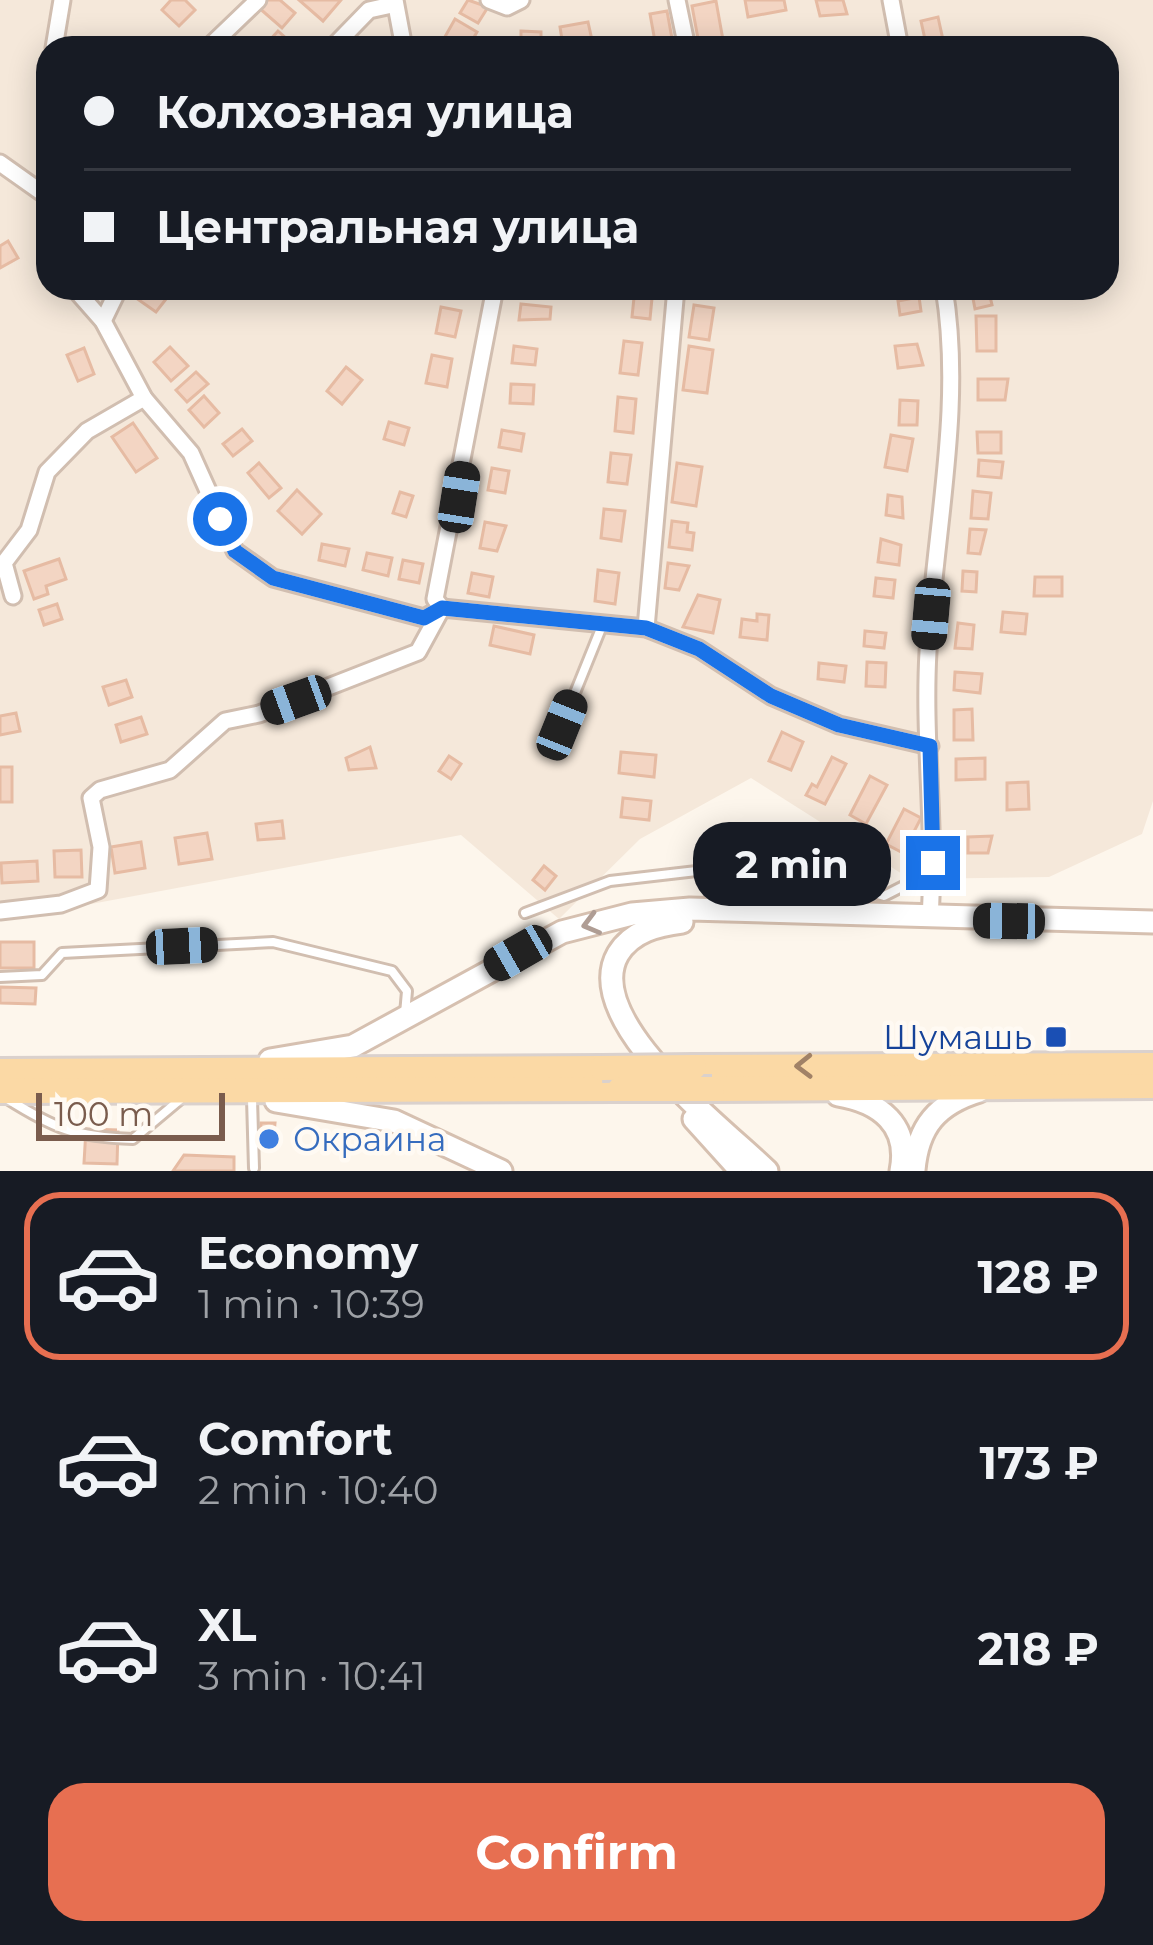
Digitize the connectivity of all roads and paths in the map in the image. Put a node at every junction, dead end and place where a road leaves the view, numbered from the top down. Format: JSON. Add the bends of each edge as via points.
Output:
{"nodes":[{"id":1,"x":62,"y":0,"type":"edge"},
{"id":2,"x":257,"y":0,"type":"edge"},
{"id":3,"x":489,"y":0,"type":"edge"},
{"id":4,"x":521,"y":0,"type":"edge"},
{"id":5,"x":677,"y":0,"type":"edge"},
{"id":6,"x":891,"y":0,"type":"edge"},
{"id":7,"x":393,"y":2,"type":"edge"},
{"id":8,"x":56,"y":36,"type":"edge"},
{"id":9,"x":220,"y":36,"type":"edge"},
{"id":10,"x":344,"y":36,"type":"edge"},
{"id":11,"x":401,"y":36,"type":"edge"},
{"id":12,"x":684,"y":36,"type":"edge"},
{"id":13,"x":898,"y":36,"type":"edge"},
{"id":14,"x":0,"y":163,"type":"edge"},
{"id":15,"x":36,"y":187,"type":"edge"},
{"id":16,"x":85,"y":300,"type":"edge"},
{"id":17,"x":113,"y":300,"type":"edge"},
{"id":18,"x":493,"y":300,"type":"edge"},
{"id":19,"x":674,"y":300,"type":"edge"},
{"id":20,"x":945,"y":300,"type":"edge"},
{"id":21,"x":103,"y":321,"type":"junction"},
{"id":22,"x":144,"y":398,"type":"junction"},
{"id":23,"x":13,"y":596,"type":"dead end"},
{"id":24,"x":442,"y":608,"type":"junction"},
{"id":25,"x":603,"y":624,"type":"junction"},
{"id":26,"x":646,"y":628,"type":"junction"},
{"id":27,"x":562,"y":725,"type":"dead end"},
{"id":28,"x":930,"y":746,"type":"junction"},
{"id":29,"x":933,"y":872,"type":"junction"},
{"id":30,"x":690,"y":909,"type":"junction"},
{"id":31,"x":0,"y":911,"type":"edge"},
{"id":32,"x":525,"y":914,"type":"dead end"},
{"id":33,"x":923,"y":916,"type":"junction"},
{"id":34,"x":1153,"y":922,"type":"edge"},
{"id":35,"x":0,"y":977,"type":"edge"},
{"id":36,"x":404,"y":1017,"type":"junction"},
{"id":37,"x":167,"y":1070,"type":"junction"},
{"id":38,"x":1150,"y":1070,"type":"edge"},
{"id":39,"x":0,"y":1071,"type":"edge"},
{"id":40,"x":914,"y":1076,"type":"junction"},
{"id":41,"x":997,"y":1086,"type":"junction"},
{"id":42,"x":796,"y":1088,"type":"junction"},
{"id":43,"x":195,"y":1090,"type":"junction"},
{"id":44,"x":0,"y":1093,"type":"edge"},
{"id":45,"x":252,"y":1099,"type":"junction"},
{"id":46,"x":254,"y":1168,"type":"dead end"},
{"id":47,"x":501,"y":1171,"type":"edge"},
{"id":48,"x":741,"y":1171,"type":"edge"},
{"id":49,"x":767,"y":1171,"type":"edge"},
{"id":50,"x":901,"y":1171,"type":"edge"},
{"id":51,"x":914,"y":1171,"type":"edge"}],
"edges":[{"from":1,"to":8,"type":"street"},
{"from":2,"to":9,"type":"street"},
{"from":3,"to":4,"type":"street","via":[[507,7]]},
{"from":5,"to":12,"type":"street"},
{"from":6,"to":13,"type":"street"},
{"from":7,"to":10,"type":"street","via":[[369,10]]},
{"from":7,"to":11,"type":"street"},
{"from":14,"to":15,"type":"street"},
{"from":16,"to":21,"type":"street"},
{"from":17,"to":21,"type":"street"},
{"from":18,"to":24,"type":"street","via":[[435,599]]},
{"from":19,"to":26,"type":"street"},
{"from":20,"to":28,"type":"street","via":[[950,405],[927,656]]},
{"from":21,"to":22,"type":"street"},
{"from":22,"to":23,"type":"street","via":[[87,431],[40,481],[28,530],[4,563]]},
{"from":22,"to":24,"type":"street","via":[[191,453],[235,551],[273,578],[424,618]]},
{"from":24,"to":25,"type":"street"},
{"from":24,"to":31,"type":"street","via":[[418,652],[225,721],[170,770],[100,790],[91,798],[101,847],[98,890]]},
{"from":25,"to":26,"type":"street"},
{"from":25,"to":27,"type":"lane"},
{"from":26,"to":28,"type":"street","via":[[839,725]]},
{"from":28,"to":29,"type":"street"},
{"from":29,"to":32,"type":"lane","via":[[884,896],[787,867],[714,869],[610,881]]},
{"from":29,"to":33,"type":"street"},
{"from":30,"to":33,"type":"main road"},
{"from":30,"to":36,"type":"main road","one_way":true,"via":[[562,932]]},
{"from":30,"to":48,"type":"main road","via":[[627,931],[603,960],[599,992],[632,1057]]},
{"from":33,"to":34,"type":"main road"},
{"from":33,"to":49,"type":"main road","via":[[849,926],[664,924],[633,938],[616,958],[611,989],[632,1036]]},
{"from":35,"to":36,"type":"lane","via":[[43,975],[62,953],[273,942],[392,971],[407,991]]},
{"from":36,"to":37,"type":"main road","via":[[329,1054]]},
{"from":37,"to":39,"type":"main road"},
{"from":40,"to":37,"type":"main road","one_way":true,"bridge":true,"via":[[694,1067]]},
{"from":38,"to":40,"type":"main road"},
{"from":38,"to":41,"type":"main road"},
{"from":40,"to":41,"type":"main road"},
{"from":40,"to":42,"type":"main road"},
{"from":41,"to":51,"type":"main road","via":[[939,1109],[919,1139]]},
{"from":42,"to":43,"type":"main road","bridge":true},
{"from":42,"to":50,"type":"main road","via":[[880,1108],[900,1136]]},
{"from":43,"to":44,"type":"main road"},
{"from":43,"to":44,"type":"lane","via":[[133,1139],[57,1130]]},
{"from":43,"to":45,"type":"main road"},
{"from":45,"to":46,"type":"lane"},
{"from":45,"to":47,"type":"main road","via":[[394,1121]]}]}
